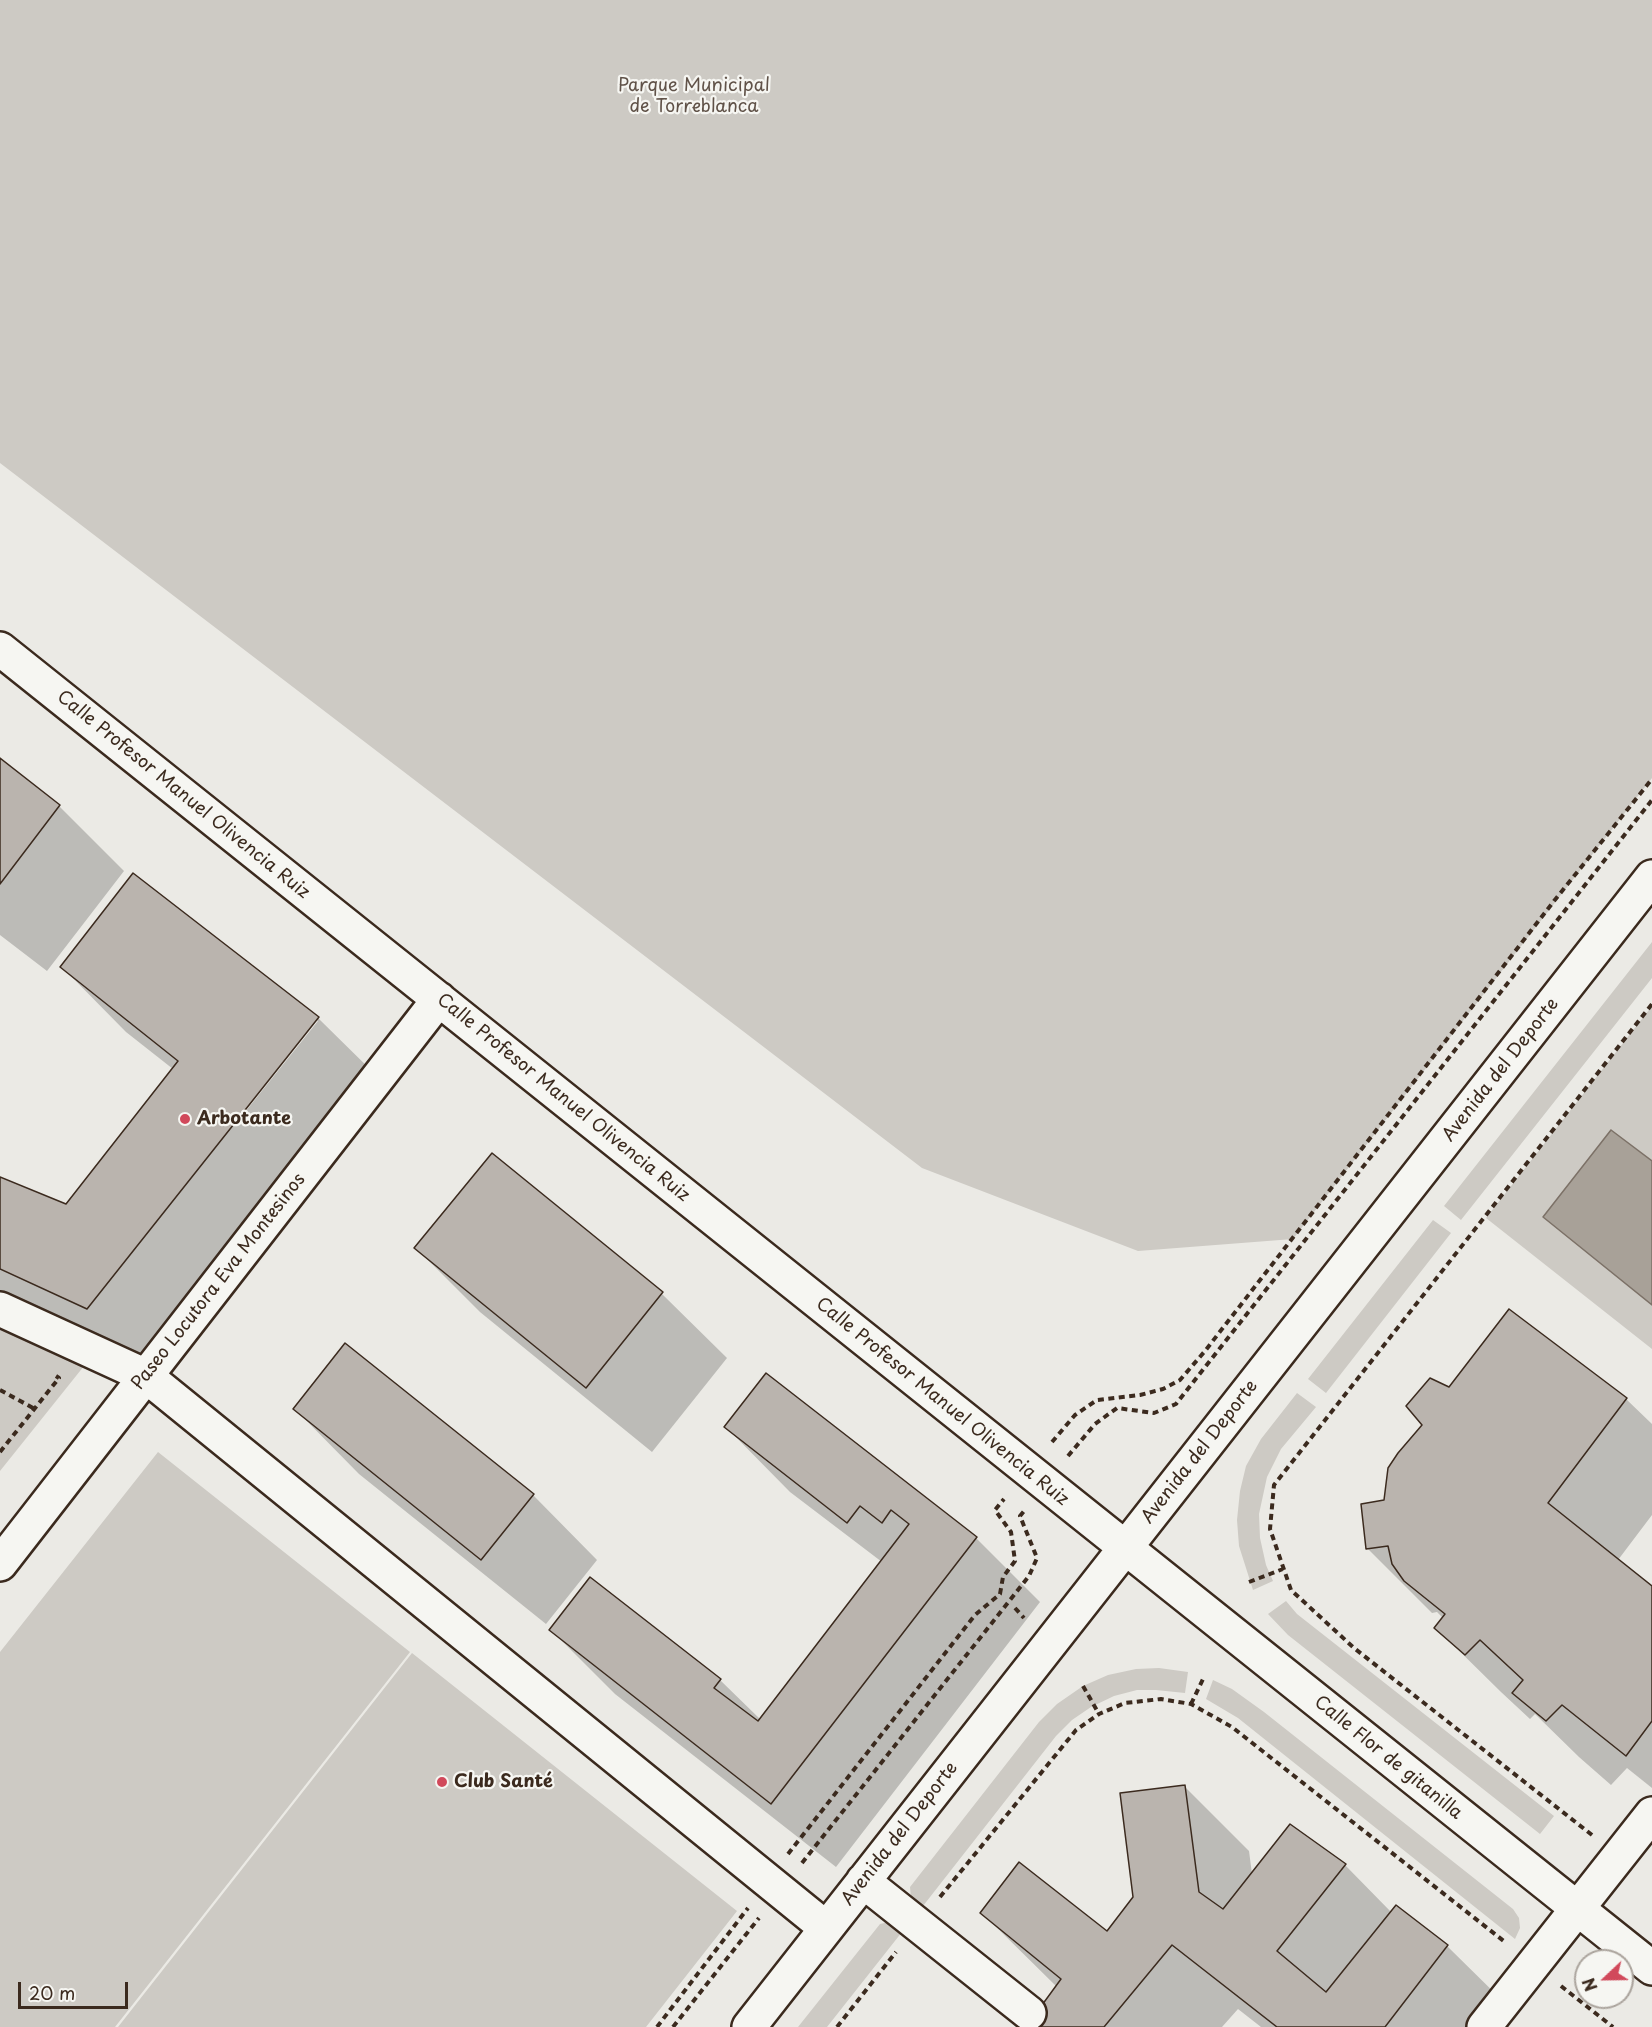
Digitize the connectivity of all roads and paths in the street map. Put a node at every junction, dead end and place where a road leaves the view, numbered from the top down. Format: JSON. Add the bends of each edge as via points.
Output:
{"nodes":[{"id":1,"x":0,"y":648,"type":"edge"},
{"id":2,"x":1652,"y":779,"type":"edge"},
{"id":3,"x":1652,"y":800,"type":"edge"},
{"id":4,"x":1652,"y":877,"type":"edge"},
{"id":5,"x":439,"y":999,"type":"junction"},
{"id":6,"x":1652,"y":1004,"type":"edge"},
{"id":7,"x":0,"y":1309,"type":"edge"},
{"id":8,"x":49,"y":1373,"type":"dead end"},
{"id":9,"x":146,"y":1376,"type":"junction"},
{"id":10,"x":0,"y":1390,"type":"edge"},
{"id":11,"x":35,"y":1409,"type":"junction"},
{"id":12,"x":1052,"y":1442,"type":"dead end"},
{"id":13,"x":0,"y":1452,"type":"edge"},
{"id":14,"x":1069,"y":1456,"type":"dead end"},
{"id":15,"x":1004,"y":1499,"type":"dead end"},
{"id":16,"x":1025,"y":1510,"type":"dead end"},
{"id":17,"x":1126,"y":1548,"type":"junction"},
{"id":18,"x":0,"y":1564,"type":"edge"},
{"id":19,"x":1283,"y":1569,"type":"junction"},
{"id":20,"x":1249,"y":1582,"type":"dead end"},
{"id":21,"x":1015,"y":1608,"type":"dead end"},
{"id":22,"x":1024,"y":1617,"type":"dead end"},
{"id":23,"x":1204,"y":1677,"type":"dead end"},
{"id":24,"x":1083,"y":1686,"type":"dead end"},
{"id":25,"x":1191,"y":1704,"type":"junction"},
{"id":26,"x":1099,"y":1714,"type":"junction"},
{"id":27,"x":1652,"y":1814,"type":"edge"},
{"id":28,"x":1595,"y":1837,"type":"dead end"},
{"id":29,"x":863,"y":1881,"type":"junction"},
{"id":30,"x":774,"y":1886,"type":"junction"},
{"id":31,"x":1578,"y":1909,"type":"junction"},
{"id":32,"x":917,"y":1924,"type":"junction"},
{"id":33,"x":826,"y":1928,"type":"junction"},
{"id":34,"x":1533,"y":1965,"type":"junction"},
{"id":35,"x":1652,"y":1968,"type":"edge"},
{"id":36,"x":1029,"y":2013,"type":"dead end"},
{"id":37,"x":657,"y":2027,"type":"edge"},
{"id":38,"x":673,"y":2027,"type":"edge"},
{"id":39,"x":749,"y":2027,"type":"edge"},
{"id":40,"x":837,"y":2027,"type":"edge"},
{"id":41,"x":1484,"y":2027,"type":"edge"},
{"id":42,"x":1613,"y":2027,"type":"edge"}],
"edges":[{"from":1,"to":5,"type":"street","name":"Calle Profesor Manuel Olivencia Ruiz"},
{"from":2,"to":12,"type":"path","via":[[1180,1380],[1140,1395],[1097,1400],[1075,1415]]},
{"from":3,"to":14,"type":"path","via":[[1176,1404],[1154,1413],[1117,1408],[1095,1424]]},
{"from":4,"to":17,"type":"street","name":"Avenida del Deporte"},
{"from":5,"to":9,"type":"street","name":"Paseo Locutora Eva Montesinos"},
{"from":5,"to":17,"type":"street","name":"Calle Profesor Manuel Olivencia Ruiz"},
{"from":6,"to":19,"type":"path","via":[[1274,1485],[1270,1529]]},
{"from":7,"to":9,"type":"street"},
{"from":8,"to":11,"type":"path","via":[[59,1378]]},
{"from":9,"to":18,"type":"street","name":"Paseo Locutora Eva Montesinos"},
{"from":9,"to":30,"type":"street"},
{"from":10,"to":11,"type":"path"},
{"from":11,"to":13,"type":"path"},
{"from":15,"to":30,"type":"path","via":[[995,1510],[1011,1532],[1015,1561],[1004,1577],[1000,1594],[975,1615]]},
{"from":16,"to":30,"type":"path","via":[[1020,1515],[1037,1558],[1029,1576]]},
{"from":17,"to":29,"type":"street","name":"Avenida del Deporte"},
{"from":17,"to":31,"type":"street","name":"Calle Flor de gitanilla"},
{"from":19,"to":20,"type":"path"},
{"from":19,"to":28,"type":"path","via":[[1291,1590],[1354,1648]]},
{"from":21,"to":22,"type":"path"},
{"from":23,"to":25,"type":"path"},
{"from":24,"to":26,"type":"path"},
{"from":25,"to":26,"type":"path","via":[[1161,1699],[1125,1703]]},
{"from":25,"to":34,"type":"path","via":[[1232,1727]]},
{"from":26,"to":32,"type":"path","via":[[1076,1730],[1056,1753]]},
{"from":27,"to":31,"type":"street"},
{"from":29,"to":32,"type":"street"},
{"from":29,"to":33,"type":"street","name":"Avenida del Deporte"},
{"from":30,"to":33,"type":"street"},
{"from":30,"to":37,"type":"path","via":[[734,1928]]},
{"from":30,"to":38,"type":"path"},
{"from":31,"to":34,"type":"street"},
{"from":31,"to":35,"type":"street","name":"Calle Flor de gitanilla"},
{"from":32,"to":36,"type":"street"},
{"from":32,"to":40,"type":"path"},
{"from":33,"to":39,"type":"street","name":"Avenida del Deporte"},
{"from":34,"to":41,"type":"street"},
{"from":34,"to":42,"type":"path"}]}
